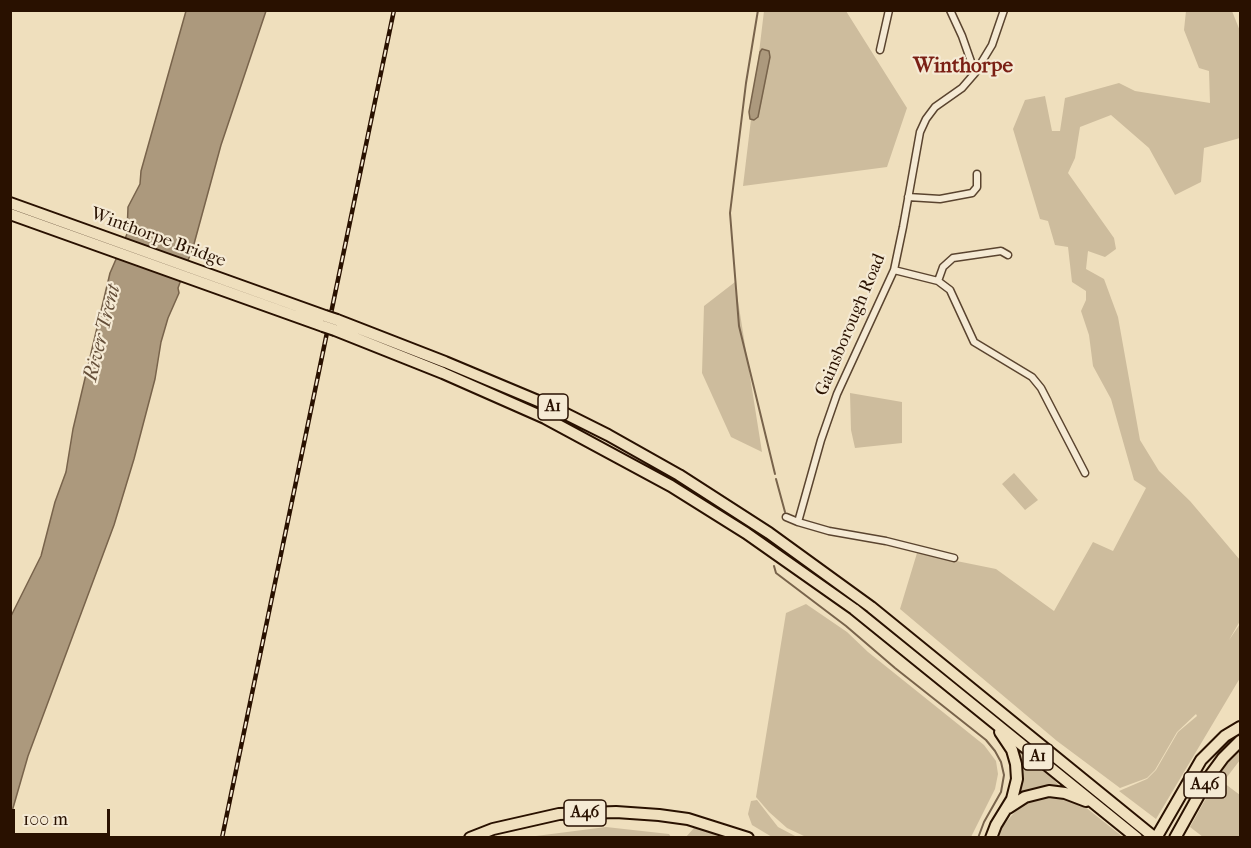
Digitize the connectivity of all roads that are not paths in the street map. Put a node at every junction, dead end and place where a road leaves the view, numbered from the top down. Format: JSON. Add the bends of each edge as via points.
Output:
{"nodes":[{"id":1,"x":889,"y":10,"type":"edge"},
{"id":2,"x":950,"y":10,"type":"edge"},
{"id":3,"x":1004,"y":10,"type":"edge"},
{"id":4,"x":880,"y":50,"type":"dead end"},
{"id":5,"x":975,"y":73,"type":"junction"},
{"id":6,"x":977,"y":174,"type":"dead end"},
{"id":7,"x":908,"y":197,"type":"junction"},
{"id":8,"x":10,"y":203,"type":"edge"},
{"id":9,"x":10,"y":214,"type":"edge"},
{"id":10,"x":64,"y":227,"type":"junction"},
{"id":11,"x":1008,"y":255,"type":"dead end"},
{"id":12,"x":894,"y":270,"type":"junction"},
{"id":13,"x":938,"y":282,"type":"junction"},
{"id":14,"x":336,"y":325,"type":"junction"},
{"id":15,"x":1085,"y":473,"type":"dead end"},
{"id":16,"x":786,"y":517,"type":"dead end"},
{"id":17,"x":798,"y":522,"type":"junction"},
{"id":18,"x":954,"y":558,"type":"dead end"},
{"id":19,"x":979,"y":709,"type":"junction"},
{"id":20,"x":1240,"y":720,"type":"edge"},
{"id":21,"x":1240,"y":727,"type":"edge"},
{"id":22,"x":1225,"y":736,"type":"junction"},
{"id":23,"x":1240,"y":741,"type":"edge"},
{"id":24,"x":1097,"y":805,"type":"junction"},
{"id":25,"x":1006,"y":810,"type":"junction"},
{"id":26,"x":470,"y":837,"type":"edge"},
{"id":27,"x":748,"y":837,"type":"edge"},
{"id":28,"x":991,"y":837,"type":"edge"},
{"id":29,"x":1137,"y":837,"type":"edge"},
{"id":30,"x":1156,"y":837,"type":"edge"},
{"id":31,"x":1175,"y":837,"type":"edge"}],
"edges":[{"from":1,"to":4,"type":"street"},
{"from":2,"to":5,"type":"street"},
{"from":3,"to":5,"type":"street","name":"Gainsborough Road","via":[[992,45]]},
{"from":5,"to":7,"type":"street","name":"Gainsborough Road","via":[[926,119]]},
{"from":6,"to":7,"type":"street","via":[[977,187],[972,193],[939,199]]},
{"from":7,"to":12,"type":"street","name":"Gainsborough Road"},
{"from":8,"to":10,"type":"highway","number":"A1"},
{"from":9,"to":10,"type":"highway","number":"A1"},
{"from":10,"to":14,"type":"highway","name":"Winthorpe Bridge","number":"A1","bridge":true},
{"from":11,"to":13,"type":"street","via":[[1000,251],[953,258],[943,267]]},
{"from":12,"to":13,"type":"street"},
{"from":12,"to":17,"type":"street","name":"Gainsborough Road","via":[[837,394]]},
{"from":13,"to":15,"type":"street","via":[[950,290],[974,342],[1032,377],[1041,388]]},
{"from":14,"to":19,"type":"highway","number":"A1","via":[[545,418],[671,486],[855,609]]},
{"from":14,"to":30,"type":"highway","number":"A1","via":[[445,362],[550,406],[679,476],[769,533],[871,607]]},
{"from":16,"to":17,"type":"street"},
{"from":17,"to":18,"type":"street"},
{"from":19,"to":24,"type":"highway","number":"A1"},
{"from":19,"to":25,"type":"highway","via":[[1009,743],[1015,757],[1016,786]]},
{"from":20,"to":22,"type":"highway","number":"A46"},
{"from":21,"to":22,"type":"highway","number":"A46"},
{"from":22,"to":30,"type":"highway","number":"A46","via":[[1201,760]]},
{"from":23,"to":31,"type":"highway","number":"A46","via":[[1209,777]]},
{"from":24,"to":25,"type":"highway","via":[[1049,791],[1025,797]]},
{"from":24,"to":29,"type":"highway","number":"A1"},
{"from":25,"to":28,"type":"highway"},
{"from":26,"to":27,"type":"highway","number":"A46","via":[[526,821],[616,812],[703,823]]}]}
